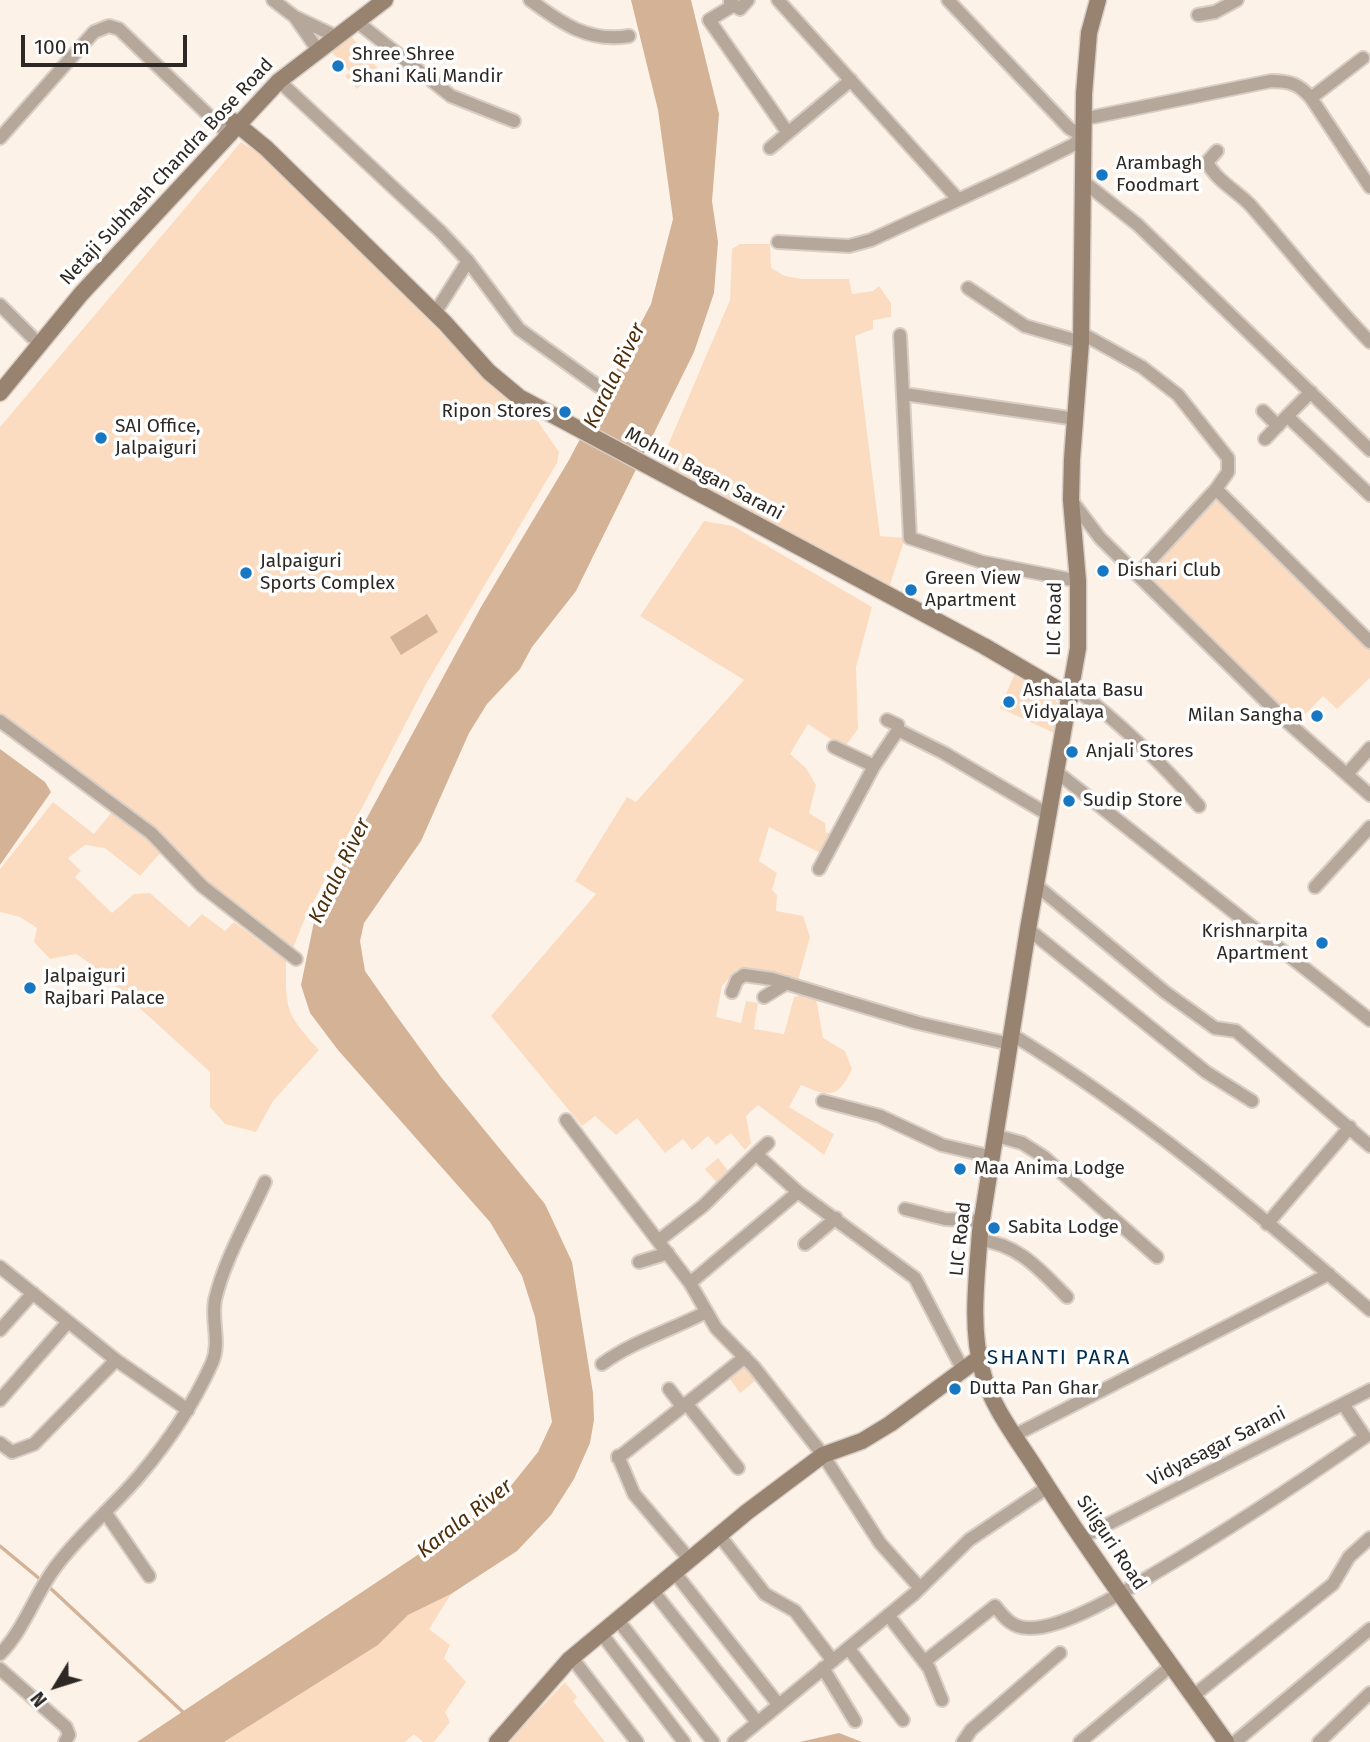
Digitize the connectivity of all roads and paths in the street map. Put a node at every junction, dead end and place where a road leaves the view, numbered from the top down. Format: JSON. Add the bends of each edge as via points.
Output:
{"nodes":[{"id":1,"x":273,"y":0,"type":"edge"},
{"id":2,"x":379,"y":0,"type":"edge"},
{"id":3,"x":385,"y":0,"type":"edge"},
{"id":4,"x":530,"y":0,"type":"edge"},
{"id":5,"x":748,"y":0,"type":"edge"},
{"id":6,"x":778,"y":0,"type":"edge"},
{"id":7,"x":948,"y":0,"type":"edge"},
{"id":8,"x":1237,"y":0,"type":"edge"},
{"id":9,"x":730,"y":2,"type":"edge"},
{"id":10,"x":1094,"y":2,"type":"edge"},
{"id":11,"x":1198,"y":15,"type":"dead end"},
{"id":12,"x":295,"y":17,"type":"junction"},
{"id":13,"x":356,"y":21,"type":"junction"},
{"id":14,"x":331,"y":34,"type":"junction"},
{"id":15,"x":629,"y":36,"type":"dead end"},
{"id":16,"x":316,"y":48,"type":"junction"},
{"id":17,"x":1363,"y":58,"type":"dead end"},
{"id":18,"x":278,"y":79,"type":"junction"},
{"id":19,"x":851,"y":80,"type":"junction"},
{"id":20,"x":1311,"y":98,"type":"junction"},
{"id":21,"x":1083,"y":119,"type":"junction"},
{"id":22,"x":514,"y":121,"type":"dead end"},
{"id":23,"x":235,"y":122,"type":"junction"},
{"id":24,"x":788,"y":133,"type":"junction"},
{"id":25,"x":1083,"y":136,"type":"junction"},
{"id":26,"x":0,"y":138,"type":"edge"},
{"id":27,"x":770,"y":148,"type":"dead end"},
{"id":28,"x":1217,"y":151,"type":"dead end"},
{"id":29,"x":1368,"y":178,"type":"edge"},
{"id":30,"x":1084,"y":182,"type":"junction"},
{"id":31,"x":957,"y":198,"type":"junction"},
{"id":32,"x":778,"y":242,"type":"dead end"},
{"id":33,"x":468,"y":261,"type":"junction"},
{"id":34,"x":968,"y":288,"type":"dead end"},
{"id":35,"x":0,"y":305,"type":"edge"},
{"id":36,"x":435,"y":313,"type":"junction"},
{"id":37,"x":900,"y":335,"type":"dead end"},
{"id":38,"x":32,"y":337,"type":"junction"},
{"id":39,"x":1368,"y":337,"type":"edge"},
{"id":40,"x":1081,"y":338,"type":"junction"},
{"id":41,"x":0,"y":378,"type":"edge"},
{"id":42,"x":598,"y":386,"type":"dead end"},
{"id":43,"x":1311,"y":392,"type":"junction"},
{"id":44,"x":0,"y":393,"type":"edge"},
{"id":45,"x":904,"y":394,"type":"junction"},
{"id":46,"x":1263,"y":411,"type":"dead end"},
{"id":47,"x":1076,"y":419,"type":"junction"},
{"id":48,"x":1283,"y":421,"type":"junction"},
{"id":49,"x":1265,"y":439,"type":"dead end"},
{"id":50,"x":1370,"y":450,"type":"edge"},
{"id":51,"x":1216,"y":489,"type":"junction"},
{"id":52,"x":1370,"y":495,"type":"edge"},
{"id":53,"x":1071,"y":500,"type":"junction"},
{"id":54,"x":1100,"y":538,"type":"junction"},
{"id":55,"x":1075,"y":544,"type":"junction"},
{"id":56,"x":1137,"y":575,"type":"junction"},
{"id":57,"x":1078,"y":581,"type":"junction"},
{"id":58,"x":1370,"y":642,"type":"edge"},
{"id":59,"x":1072,"y":692,"type":"junction"},
{"id":60,"x":887,"y":720,"type":"dead end"},
{"id":61,"x":0,"y":721,"type":"edge"},
{"id":62,"x":898,"y":730,"type":"junction"},
{"id":63,"x":834,"y":747,"type":"dead end"},
{"id":64,"x":1370,"y":748,"type":"edge"},
{"id":65,"x":874,"y":766,"type":"junction"},
{"id":66,"x":1058,"y":773,"type":"junction"},
{"id":67,"x":1346,"y":774,"type":"junction"},
{"id":68,"x":1370,"y":795,"type":"edge"},
{"id":69,"x":1199,"y":806,"type":"dead end"},
{"id":70,"x":1049,"y":815,"type":"junction"},
{"id":71,"x":1370,"y":827,"type":"edge"},
{"id":72,"x":819,"y":869,"type":"dead end"},
{"id":73,"x":1036,"y":885,"type":"junction"},
{"id":74,"x":1315,"y":887,"type":"dead end"},
{"id":75,"x":1028,"y":929,"type":"junction"},
{"id":76,"x":296,"y":959,"type":"dead end"},
{"id":77,"x":787,"y":983,"type":"junction"},
{"id":78,"x":732,"y":992,"type":"dead end"},
{"id":79,"x":764,"y":997,"type":"dead end"},
{"id":80,"x":1370,"y":1020,"type":"edge"},
{"id":81,"x":1010,"y":1039,"type":"junction"},
{"id":82,"x":823,"y":1101,"type":"dead end"},
{"id":83,"x":1252,"y":1101,"type":"dead end"},
{"id":84,"x":566,"y":1120,"type":"dead end"},
{"id":85,"x":1349,"y":1128,"type":"junction"},
{"id":86,"x":997,"y":1136,"type":"junction"},
{"id":87,"x":768,"y":1143,"type":"dead end"},
{"id":88,"x":1370,"y":1146,"type":"edge"},
{"id":89,"x":756,"y":1154,"type":"junction"},
{"id":90,"x":993,"y":1157,"type":"junction"},
{"id":91,"x":265,"y":1182,"type":"dead end"},
{"id":92,"x":798,"y":1192,"type":"junction"},
{"id":93,"x":905,"y":1209,"type":"dead end"},
{"id":94,"x":836,"y":1218,"type":"junction"},
{"id":95,"x":982,"y":1221,"type":"junction"},
{"id":96,"x":1267,"y":1224,"type":"junction"},
{"id":97,"x":979,"y":1240,"type":"junction"},
{"id":98,"x":658,"y":1241,"type":"junction"},
{"id":99,"x":805,"y":1244,"type":"dead end"},
{"id":100,"x":668,"y":1253,"type":"junction"},
{"id":101,"x":1157,"y":1257,"type":"dead end"},
{"id":102,"x":639,"y":1262,"type":"dead end"},
{"id":103,"x":0,"y":1267,"type":"edge"},
{"id":104,"x":1329,"y":1274,"type":"junction"},
{"id":105,"x":690,"y":1283,"type":"junction"},
{"id":106,"x":33,"y":1293,"type":"junction"},
{"id":107,"x":1067,"y":1297,"type":"dead end"},
{"id":108,"x":1370,"y":1310,"type":"edge"},
{"id":109,"x":706,"y":1312,"type":"junction"},
{"id":110,"x":652,"y":1321,"type":"dead end"},
{"id":111,"x":68,"y":1322,"type":"junction"},
{"id":112,"x":0,"y":1330,"type":"edge"},
{"id":113,"x":656,"y":1334,"type":"junction"},
{"id":114,"x":745,"y":1357,"type":"junction"},
{"id":115,"x":979,"y":1358,"type":"junction"},
{"id":116,"x":116,"y":1360,"type":"junction"},
{"id":117,"x":602,"y":1364,"type":"dead end"},
{"id":118,"x":963,"y":1370,"type":"junction"},
{"id":119,"x":669,"y":1389,"type":"dead end"},
{"id":120,"x":1370,"y":1390,"type":"edge"},
{"id":121,"x":0,"y":1401,"type":"edge"},
{"id":122,"x":684,"y":1404,"type":"junction"},
{"id":123,"x":1343,"y":1404,"type":"junction"},
{"id":124,"x":188,"y":1410,"type":"junction"},
{"id":125,"x":1015,"y":1435,"type":"junction"},
{"id":126,"x":0,"y":1443,"type":"edge"},
{"id":127,"x":823,"y":1455,"type":"junction"},
{"id":128,"x":738,"y":1468,"type":"dead end"},
{"id":129,"x":1048,"y":1488,"type":"junction"},
{"id":130,"x":105,"y":1512,"type":"junction"},
{"id":131,"x":719,"y":1535,"type":"junction"},
{"id":132,"x":1081,"y":1538,"type":"junction"},
{"id":133,"x":1370,"y":1538,"type":"edge"},
{"id":134,"x":690,"y":1560,"type":"junction"},
{"id":135,"x":675,"y":1573,"type":"junction"},
{"id":136,"x":149,"y":1576,"type":"dead end"},
{"id":137,"x":920,"y":1588,"type":"junction"},
{"id":138,"x":653,"y":1591,"type":"junction"},
{"id":139,"x":1119,"y":1594,"type":"junction"},
{"id":140,"x":888,"y":1615,"type":"junction"},
{"id":141,"x":617,"y":1619,"type":"junction"},
{"id":142,"x":1370,"y":1629,"type":"edge"},
{"id":143,"x":601,"y":1633,"type":"junction"},
{"id":144,"x":849,"y":1648,"type":"junction"},
{"id":145,"x":1060,"y":1653,"type":"dead end"},
{"id":146,"x":0,"y":1654,"type":"edge"},
{"id":147,"x":572,"y":1658,"type":"junction"},
{"id":148,"x":924,"y":1662,"type":"junction"},
{"id":149,"x":828,"y":1665,"type":"junction"},
{"id":150,"x":1171,"y":1666,"type":"junction"},
{"id":151,"x":0,"y":1669,"type":"edge"},
{"id":152,"x":1370,"y":1693,"type":"edge"},
{"id":153,"x":1193,"y":1696,"type":"junction"},
{"id":154,"x":942,"y":1700,"type":"dead end"},
{"id":155,"x":778,"y":1704,"type":"junction"},
{"id":156,"x":903,"y":1720,"type":"dead end"},
{"id":157,"x":855,"y":1721,"type":"dead end"},
{"id":158,"x":757,"y":1722,"type":"junction"},
{"id":159,"x":65,"y":1742,"type":"edge"},
{"id":160,"x":497,"y":1742,"type":"edge"},
{"id":161,"x":637,"y":1742,"type":"edge"},
{"id":162,"x":684,"y":1742,"type":"edge"},
{"id":163,"x":713,"y":1742,"type":"edge"},
{"id":164,"x":734,"y":1742,"type":"edge"},
{"id":165,"x":962,"y":1742,"type":"edge"},
{"id":166,"x":1080,"y":1742,"type":"edge"},
{"id":167,"x":1226,"y":1742,"type":"edge"},
{"id":168,"x":1235,"y":1742,"type":"edge"},
{"id":169,"x":1319,"y":1742,"type":"edge"}],
"edges":[{"from":1,"to":12,"type":"street"},
{"from":2,"to":14,"type":"main road","name":"Netaji Subhash Chandra Bose Road"},
{"from":3,"to":13,"type":"main road","name":"Netaji Subhash Chandra Bose Road"},
{"from":4,"to":15,"type":"street","via":[[575,31]]},
{"from":5,"to":9,"type":"street","via":[[740,9]]},
{"from":6,"to":19,"type":"street"},
{"from":7,"to":25,"type":"street","via":[[1069,128]]},
{"from":8,"to":11,"type":"street"},
{"from":9,"to":24,"type":"street","via":[[709,20]]},
{"from":10,"to":21,"type":"main road","name":"LIC Road"},
{"from":12,"to":14,"type":"street"},
{"from":12,"to":16,"type":"street"},
{"from":13,"to":16,"type":"main road","name":"Netaji Subhash Chandra Bose Road"},
{"from":13,"to":22,"type":"street","via":[[451,96]]},
{"from":14,"to":16,"type":"main road","name":"Netaji Subhash Chandra Bose Road"},
{"from":16,"to":18,"type":"main road","name":"Netaji Subhash Chandra Bose Road"},
{"from":17,"to":20,"type":"street"},
{"from":18,"to":23,"type":"main road","name":"Netaji Subhash Chandra Bose Road"},
{"from":18,"to":33,"type":"street"},
{"from":19,"to":24,"type":"street"},
{"from":19,"to":31,"type":"street"},
{"from":20,"to":21,"type":"street","via":[[1290,81],[1271,80]]},
{"from":20,"to":29,"type":"street"},
{"from":21,"to":25,"type":"main road","name":"LIC Road"},
{"from":23,"to":26,"type":"street","via":[[119,29],[108,26],[94,32]]},
{"from":23,"to":36,"type":"main road","name":"Mohun Bagan Sarani"},
{"from":23,"to":38,"type":"main road","name":"Netaji Subhash Chandra Bose Road"},
{"from":23,"to":44,"type":"main road","name":"Netaji Subhash Chandra Bose Road","via":[[81,294]]},
{"from":24,"to":27,"type":"street"},
{"from":25,"to":30,"type":"main road","name":"LIC Road"},
{"from":25,"to":31,"type":"street","via":[[1073,145]]},
{"from":28,"to":39,"type":"street","via":[[1207,162],[1212,170],[1252,207],[1304,272]]},
{"from":30,"to":40,"type":"main road","name":"LIC Road"},
{"from":30,"to":43,"type":"street","via":[[1138,225]]},
{"from":31,"to":32,"type":"street","via":[[897,229],[849,246]]},
{"from":33,"to":36,"type":"street"},
{"from":33,"to":42,"type":"street","via":[[519,329]]},
{"from":34,"to":40,"type":"street","via":[[1025,326]]},
{"from":35,"to":38,"type":"street"},
{"from":36,"to":59,"type":"main road","name":"Mohun Bagan Sarani","via":[[504,385],[569,426]]},
{"from":37,"to":45,"type":"street"},
{"from":38,"to":41,"type":"main road","name":"Netaji Subhash Chandra Bose Road"},
{"from":40,"to":47,"type":"main road","name":"LIC Road"},
{"from":40,"to":51,"type":"street","via":[[1142,367],[1178,395],[1228,458],[1228,472]]},
{"from":43,"to":48,"type":"street"},
{"from":43,"to":50,"type":"street"},
{"from":45,"to":47,"type":"street"},
{"from":45,"to":57,"type":"street","via":[[910,538],[982,562]]},
{"from":46,"to":48,"type":"street"},
{"from":47,"to":53,"type":"main road","name":"LIC Road"},
{"from":48,"to":49,"type":"street"},
{"from":48,"to":52,"type":"street"},
{"from":51,"to":56,"type":"street"},
{"from":51,"to":58,"type":"street"},
{"from":53,"to":54,"type":"street"},
{"from":53,"to":55,"type":"main road","name":"LIC Road"},
{"from":54,"to":55,"type":"street","via":[[1084,538]]},
{"from":54,"to":56,"type":"street"},
{"from":55,"to":57,"type":"main road","name":"LIC Road"},
{"from":56,"to":67,"type":"street"},
{"from":57,"to":59,"type":"main road","name":"LIC Road","via":[[1079,648]]},
{"from":59,"to":66,"type":"main road","name":"LIC Road"},
{"from":59,"to":69,"type":"street","via":[[1115,719]]},
{"from":60,"to":62,"type":"street","via":[[898,725]]},
{"from":61,"to":76,"type":"street","via":[[151,833],[202,886]]},
{"from":62,"to":65,"type":"street"},
{"from":62,"to":70,"type":"street"},
{"from":63,"to":65,"type":"street"},
{"from":64,"to":67,"type":"street"},
{"from":65,"to":72,"type":"street"},
{"from":66,"to":70,"type":"main road","name":"LIC Road"},
{"from":66,"to":80,"type":"street"},
{"from":67,"to":68,"type":"street"},
{"from":70,"to":73,"type":"main road","name":"LIC Road"},
{"from":71,"to":74,"type":"street"},
{"from":73,"to":75,"type":"main road","name":"LIC Road"},
{"from":73,"to":85,"type":"street","via":[[1165,992],[1215,1028],[1236,1031]]},
{"from":75,"to":81,"type":"main road","name":"LIC Road"},
{"from":75,"to":83,"type":"street","via":[[1196,1065]]},
{"from":77,"to":78,"type":"street","via":[[744,975]]},
{"from":77,"to":79,"type":"street"},
{"from":77,"to":81,"type":"street","via":[[918,1023]]},
{"from":81,"to":86,"type":"main road","name":"LIC Road"},
{"from":81,"to":96,"type":"street","via":[[1084,1080]]},
{"from":82,"to":90,"type":"street","via":[[880,1116],[942,1145]]},
{"from":84,"to":98,"type":"street"},
{"from":85,"to":88,"type":"street"},
{"from":85,"to":96,"type":"street"},
{"from":86,"to":90,"type":"main road","name":"LIC Road"},
{"from":86,"to":101,"type":"street","via":[[1022,1143],[1044,1157]]},
{"from":87,"to":89,"type":"street"},
{"from":89,"to":92,"type":"street"},
{"from":89,"to":98,"type":"street","via":[[704,1206]]},
{"from":90,"to":95,"type":"main road","name":"LIC Road"},
{"from":91,"to":124,"type":"street","via":[[219,1285],[214,1305],[214,1359]]},
{"from":92,"to":94,"type":"street"},
{"from":92,"to":105,"type":"street"},
{"from":93,"to":95,"type":"street","via":[[945,1219]]},
{"from":94,"to":99,"type":"street"},
{"from":94,"to":118,"type":"street","via":[[920,1284]]},
{"from":95,"to":97,"type":"main road","name":"LIC Road"},
{"from":96,"to":104,"type":"street"},
{"from":97,"to":107,"type":"street","via":[[1017,1251]]},
{"from":97,"to":115,"type":"main road","name":"LIC Road"},
{"from":98,"to":100,"type":"street"},
{"from":100,"to":102,"type":"street"},
{"from":100,"to":105,"type":"street"},
{"from":103,"to":106,"type":"street"},
{"from":104,"to":108,"type":"street"},
{"from":104,"to":125,"type":"street"},
{"from":105,"to":109,"type":"street"},
{"from":106,"to":111,"type":"street"},
{"from":106,"to":112,"type":"street"},
{"from":109,"to":113,"type":"street"},
{"from":109,"to":114,"type":"street"},
{"from":110,"to":113,"type":"street"},
{"from":111,"to":116,"type":"street"},
{"from":111,"to":121,"type":"street"},
{"from":113,"to":117,"type":"street"},
{"from":114,"to":122,"type":"street"},
{"from":114,"to":127,"type":"street"},
{"from":115,"to":118,"type":"main road"},
{"from":115,"to":125,"type":"main road","name":"Siliguri Road","via":[[988,1388]]},
{"from":116,"to":124,"type":"street"},
{"from":116,"to":126,"type":"street","via":[[34,1444],[12,1452]]},
{"from":118,"to":127,"type":"main road","via":[[862,1441]]},
{"from":119,"to":122,"type":"street"},
{"from":120,"to":123,"type":"street","name":"Vidyasagar Sarani"},
{"from":122,"to":128,"type":"street"},
{"from":122,"to":134,"type":"street","via":[[618,1457],[634,1494]]},
{"from":123,"to":132,"type":"street","name":"Vidyasagar Sarani"},
{"from":123,"to":139,"type":"street","via":[[1365,1437],[1254,1515]]},
{"from":124,"to":130,"type":"street","via":[[140,1475]]},
{"from":125,"to":129,"type":"main road","name":"Siliguri Road"},
{"from":127,"to":131,"type":"main road"},
{"from":127,"to":137,"type":"street","via":[[874,1535]]},
{"from":129,"to":132,"type":"main road","name":"Siliguri Road"},
{"from":129,"to":137,"type":"street","via":[[969,1540]]},
{"from":130,"to":136,"type":"street"},
{"from":130,"to":146,"type":"street","via":[[54,1569]]},
{"from":131,"to":134,"type":"main road"},
{"from":131,"to":149,"type":"street","via":[[765,1594],[795,1611]]},
{"from":132,"to":139,"type":"main road","name":"Siliguri Road"},
{"from":133,"to":153,"type":"street","via":[[1349,1557],[1333,1584]]},
{"from":134,"to":135,"type":"main road"},
{"from":135,"to":138,"type":"main road"},
{"from":135,"to":155,"type":"street"},
{"from":137,"to":140,"type":"street"},
{"from":138,"to":141,"type":"main road"},
{"from":138,"to":158,"type":"street"},
{"from":139,"to":148,"type":"street","via":[[1080,1614],[1037,1628],[1014,1625],[995,1606]]},
{"from":139,"to":150,"type":"main road","name":"Siliguri Road"},
{"from":140,"to":144,"type":"street"},
{"from":140,"to":148,"type":"street"},
{"from":141,"to":143,"type":"main road"},
{"from":141,"to":163,"type":"street"},
{"from":142,"to":168,"type":"street"},
{"from":143,"to":147,"type":"main road"},
{"from":143,"to":162,"type":"street"},
{"from":144,"to":149,"type":"street"},
{"from":144,"to":156,"type":"street"},
{"from":145,"to":165,"type":"street"},
{"from":147,"to":160,"type":"main road"},
{"from":147,"to":161,"type":"street"},
{"from":148,"to":154,"type":"street"},
{"from":149,"to":155,"type":"street"},
{"from":149,"to":157,"type":"street"},
{"from":150,"to":153,"type":"main road","name":"Siliguri Road"},
{"from":150,"to":166,"type":"street"},
{"from":151,"to":159,"type":"street","via":[[66,1727],[69,1735]]},
{"from":152,"to":169,"type":"street"},
{"from":153,"to":167,"type":"main road","name":"Siliguri Road"},
{"from":155,"to":158,"type":"street"},
{"from":158,"to":164,"type":"street"}]}
